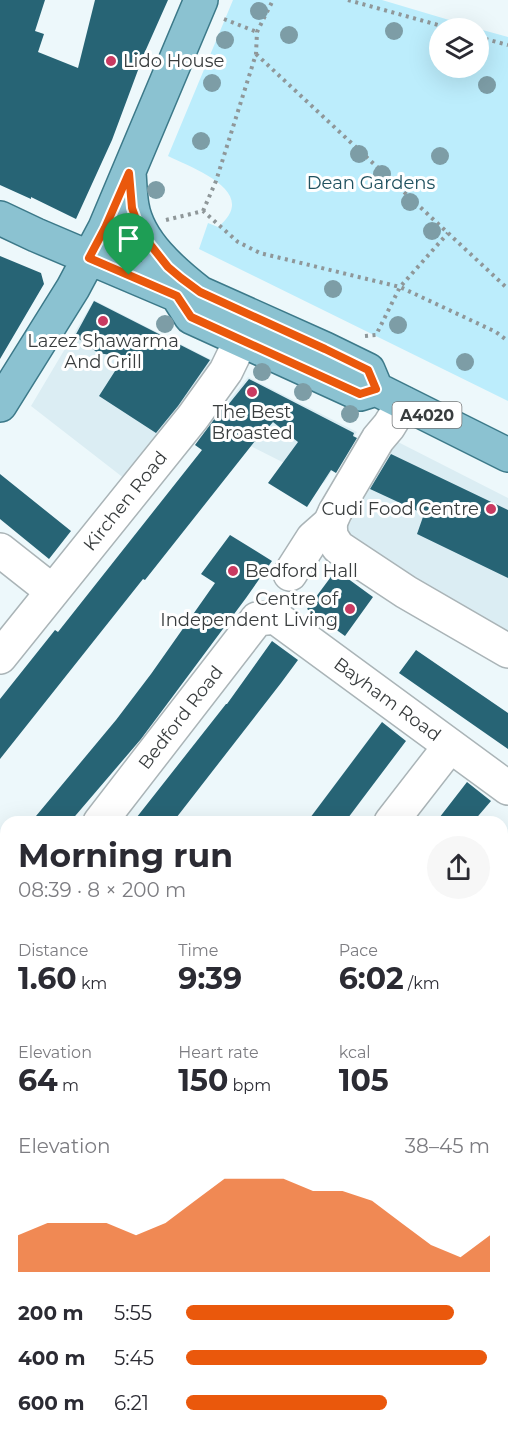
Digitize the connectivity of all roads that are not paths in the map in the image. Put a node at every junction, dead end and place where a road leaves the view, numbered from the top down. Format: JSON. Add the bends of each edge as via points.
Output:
{"nodes":[{"id":1,"x":210,"y":9,"type":"edge"},
{"id":2,"x":129,"y":173,"type":"junction"},
{"id":3,"x":0,"y":218,"type":"edge"},
{"id":4,"x":89,"y":258,"type":"junction"},
{"id":5,"x":189,"y":294,"type":"junction"},
{"id":6,"x":241,"y":340,"type":"junction"},
{"id":7,"x":390,"y":396,"type":"junction"},
{"id":8,"x":0,"y":405,"type":"edge"},
{"id":9,"x":508,"y":455,"type":"edge"},
{"id":10,"x":330,"y":523,"type":"junction"},
{"id":11,"x":0,"y":549,"type":"edge"},
{"id":12,"x":290,"y":574,"type":"dead end"},
{"id":13,"x":52,"y":591,"type":"junction"},
{"id":14,"x":264,"y":617,"type":"joint"},
{"id":15,"x":508,"y":651,"type":"edge"},
{"id":16,"x":0,"y":657,"type":"edge"},
{"id":17,"x":450,"y":746,"type":"junction"},
{"id":18,"x":508,"y":788,"type":"edge"},
{"id":19,"x":105,"y":816,"type":"edge"},
{"id":20,"x":397,"y":816,"type":"edge"}],
"edges":[{"from":1,"to":2,"type":"main road"},
{"from":2,"to":4,"type":"main road"},
{"from":2,"to":5,"type":"main road","via":[[132,208],[141,233]]},
{"from":3,"to":4,"type":"main road","number":"A4020"},
{"from":4,"to":5,"type":"main road","number":"A4020"},
{"from":4,"to":8,"type":"main road"},
{"from":5,"to":6,"type":"main road","number":"A4020","via":[[191,317]]},
{"from":5,"to":7,"type":"main road","number":"A4020","via":[[368,370]]},
{"from":6,"to":7,"type":"main road","number":"A4020","via":[[360,394]]},
{"from":6,"to":13,"type":"street","name":"Kirchen Road","via":[[226,371],[193,417],[152,454]]},
{"from":7,"to":9,"type":"main road","number":"A4020"},
{"from":7,"to":10,"type":"street","via":[[389,426]]},
{"from":10,"to":12,"type":"street","via":[[313,537]]},
{"from":10,"to":15,"type":"street","via":[[331,536],[338,547]]},
{"from":11,"to":13,"type":"street"},
{"from":13,"to":16,"type":"street","name":"Kirchen Road"},
{"from":14,"to":17,"type":"street","name":"Bayham Road","via":[[275,617]]},
{"from":14,"to":19,"type":"street","name":"Bedford Road","via":[[257,619]]},
{"from":17,"to":18,"type":"street","name":"Bayham Road"},
{"from":17,"to":20,"type":"street"}]}
